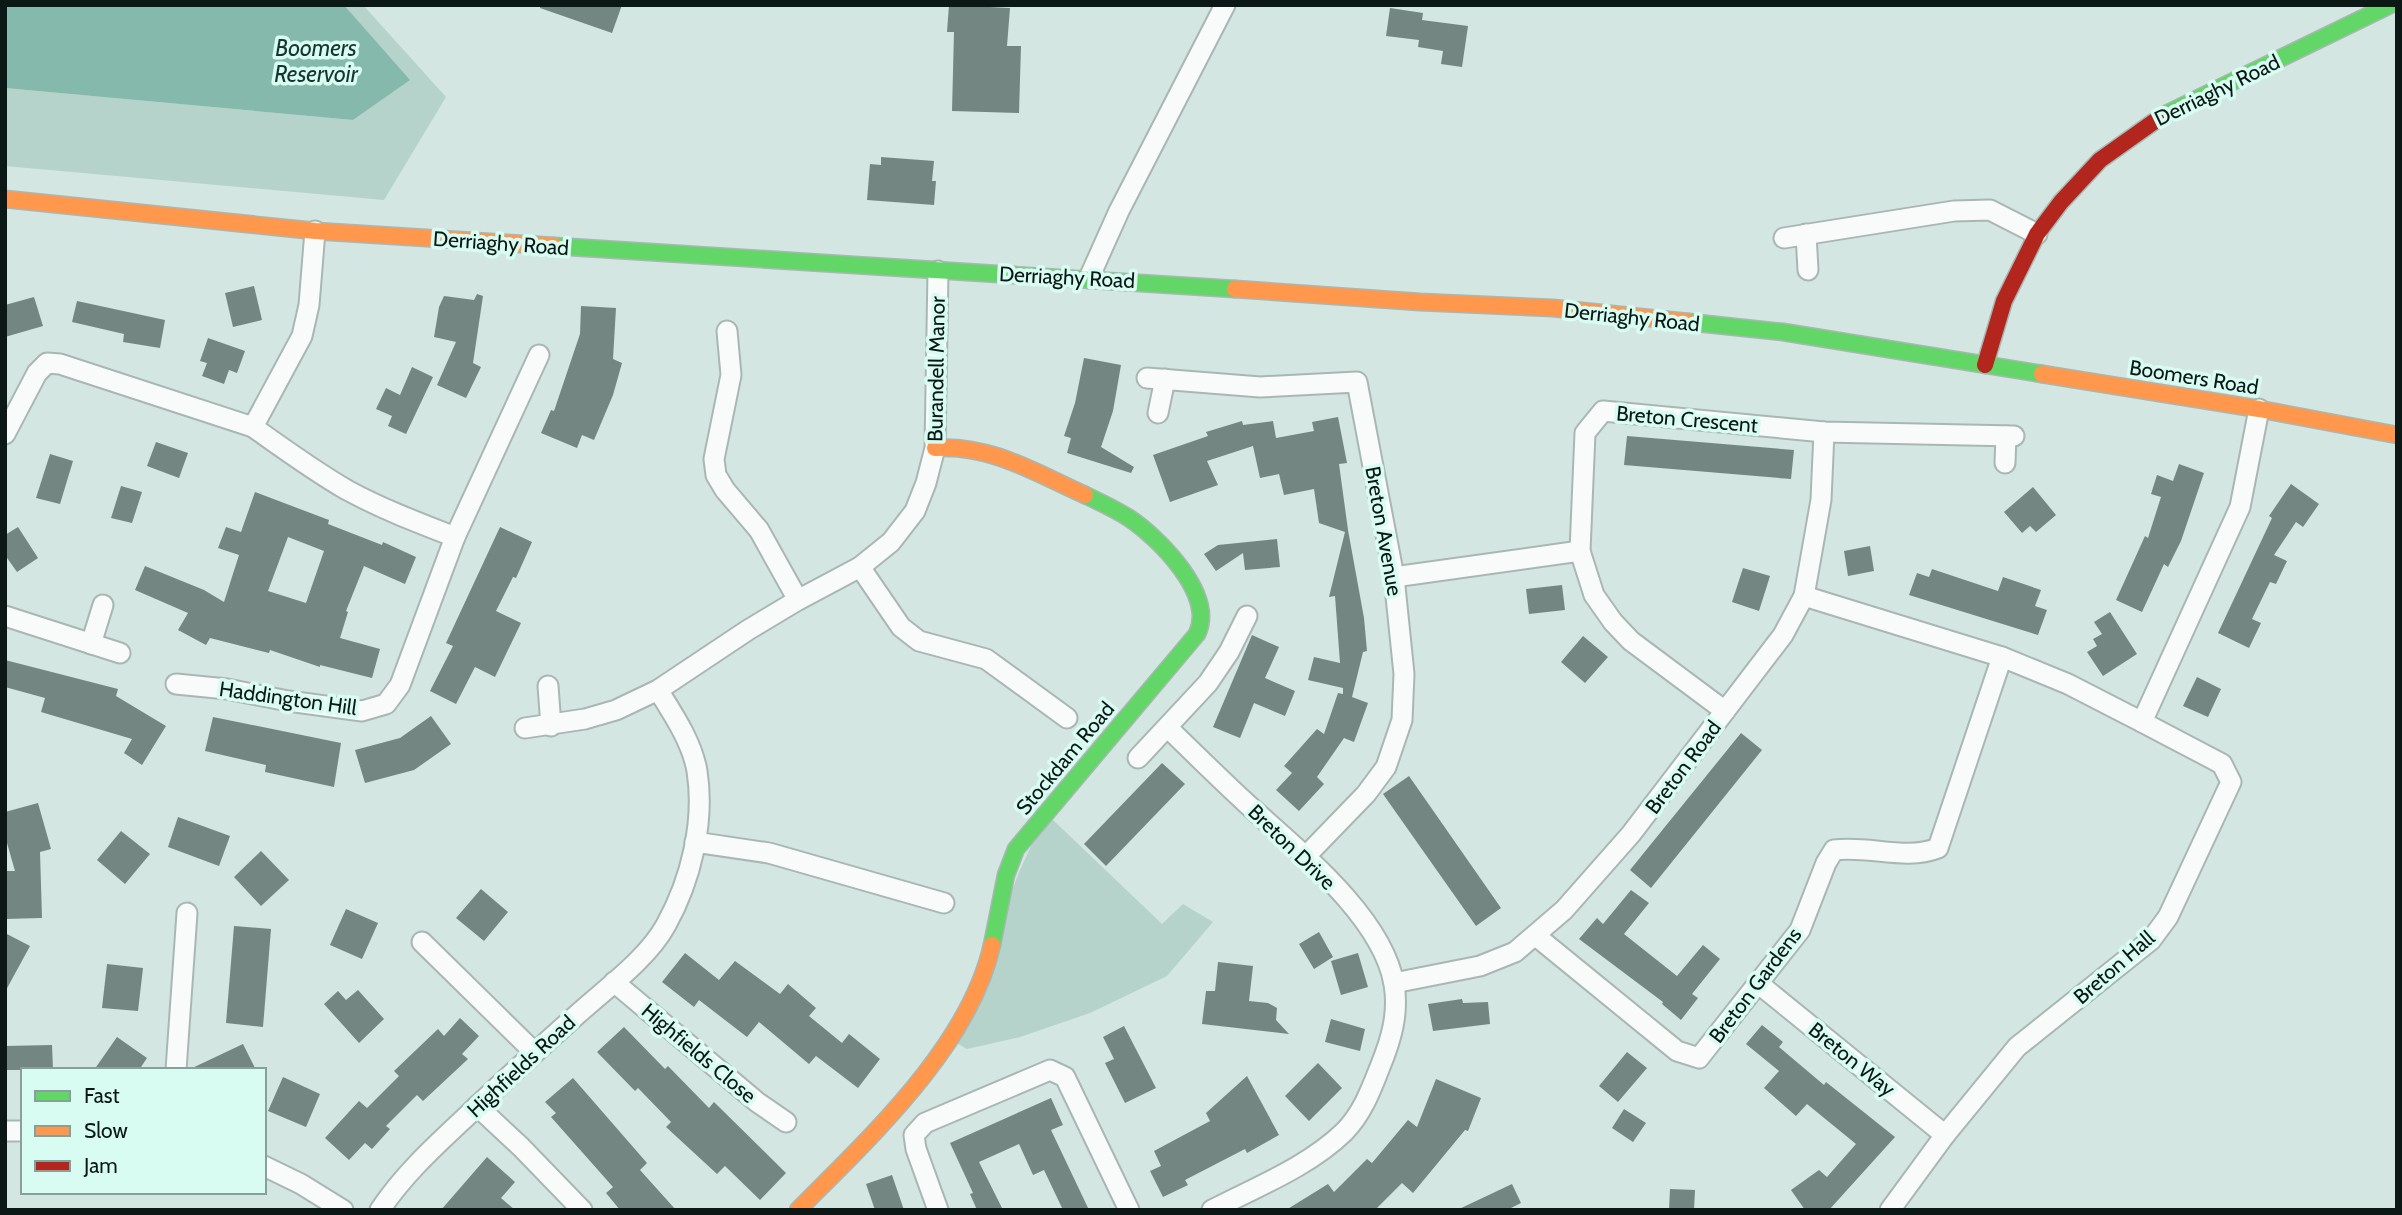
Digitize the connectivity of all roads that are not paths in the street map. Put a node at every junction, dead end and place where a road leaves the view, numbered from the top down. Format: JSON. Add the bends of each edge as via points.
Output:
{"nodes":[{"id":1,"x":1225,"y":5,"type":"edge"},
{"id":2,"x":2390,"y":5,"type":"edge"},
{"id":3,"x":5,"y":199,"type":"edge"},
{"id":4,"x":315,"y":231,"type":"junction"},
{"id":5,"x":1806,"y":234,"type":"junction"},
{"id":6,"x":2037,"y":234,"type":"junction"},
{"id":7,"x":1784,"y":238,"type":"dead end"},
{"id":8,"x":1808,"y":270,"type":"dead end"},
{"id":9,"x":938,"y":271,"type":"junction"},
{"id":10,"x":1089,"y":278,"type":"junction"},
{"id":11,"x":727,"y":331,"type":"dead end"},
{"id":12,"x":539,"y":355,"type":"dead end"},
{"id":13,"x":1984,"y":365,"type":"junction"},
{"id":14,"x":2259,"y":408,"type":"junction"},
{"id":15,"x":1158,"y":413,"type":"dead end"},
{"id":16,"x":253,"y":427,"type":"junction"},
{"id":17,"x":1824,"y":432,"type":"junction"},
{"id":18,"x":5,"y":434,"type":"edge"},
{"id":19,"x":2397,"y":435,"type":"edge"},
{"id":20,"x":935,"y":448,"type":"junction"},
{"id":21,"x":2005,"y":463,"type":"dead end"},
{"id":22,"x":455,"y":537,"type":"junction"},
{"id":23,"x":1580,"y":551,"type":"junction"},
{"id":24,"x":860,"y":567,"type":"junction"},
{"id":25,"x":1394,"y":578,"type":"junction"},
{"id":26,"x":1804,"y":596,"type":"junction"},
{"id":27,"x":798,"y":600,"type":"junction"},
{"id":28,"x":103,"y":605,"type":"dead end"},
{"id":29,"x":5,"y":616,"type":"edge"},
{"id":30,"x":1247,"y":616,"type":"dead end"},
{"id":31,"x":91,"y":643,"type":"junction"},
{"id":32,"x":120,"y":653,"type":"dead end"},
{"id":33,"x":2003,"y":657,"type":"junction"},
{"id":34,"x":176,"y":684,"type":"dead end"},
{"id":35,"x":548,"y":686,"type":"dead end"},
{"id":36,"x":658,"y":690,"type":"junction"},
{"id":37,"x":1725,"y":711,"type":"junction"},
{"id":38,"x":1067,"y":718,"type":"dead end"},
{"id":39,"x":2142,"y":722,"type":"junction"},
{"id":40,"x":551,"y":726,"type":"junction"},
{"id":41,"x":525,"y":728,"type":"dead end"},
{"id":42,"x":1168,"y":728,"type":"junction"},
{"id":43,"x":1138,"y":758,"type":"dead end"},
{"id":44,"x":695,"y":842,"type":"junction"},
{"id":45,"x":1305,"y":857,"type":"junction"},
{"id":46,"x":944,"y":903,"type":"dead end"},
{"id":47,"x":187,"y":913,"type":"dead end"},
{"id":48,"x":1536,"y":936,"type":"junction"},
{"id":49,"x":422,"y":942,"type":"dead end"},
{"id":50,"x":614,"y":982,"type":"junction"},
{"id":51,"x":1394,"y":983,"type":"junction"},
{"id":52,"x":1759,"y":984,"type":"junction"},
{"id":53,"x":534,"y":1052,"type":"junction"},
{"id":54,"x":176,"y":1068,"type":"edge"},
{"id":55,"x":477,"y":1106,"type":"junction"},
{"id":56,"x":786,"y":1122,"type":"dead end"},
{"id":57,"x":1945,"y":1135,"type":"junction"},
{"id":58,"x":266,"y":1167,"type":"edge"},
{"id":59,"x":343,"y":1210,"type":"edge"},
{"id":60,"x":380,"y":1210,"type":"edge"},
{"id":61,"x":582,"y":1210,"type":"edge"},
{"id":62,"x":797,"y":1210,"type":"edge"},
{"id":63,"x":937,"y":1210,"type":"edge"},
{"id":64,"x":1129,"y":1210,"type":"edge"},
{"id":65,"x":1212,"y":1210,"type":"edge"},
{"id":66,"x":1890,"y":1210,"type":"edge"}],
"edges":[{"from":1,"to":10,"type":"street"},
{"from":2,"to":6,"type":"main road","name":"Derriaghy Road","via":[[2155,119],[2100,160]]},
{"from":3,"to":4,"type":"main road","name":"Derriaghy Road"},
{"from":4,"to":9,"type":"main road","name":"Derriaghy Road"},
{"from":4,"to":16,"type":"street","via":[[302,336]]},
{"from":5,"to":6,"type":"street","via":[[1954,211],[1990,210]]},
{"from":5,"to":7,"type":"street"},
{"from":5,"to":8,"type":"street"},
{"from":6,"to":13,"type":"main road","name":"Derriaghy Road","via":[[2004,301]]},
{"from":9,"to":10,"type":"main road","name":"Derriaghy Road"},
{"from":9,"to":20,"type":"street","name":"Burandell Manor"},
{"from":10,"to":13,"type":"main road","name":"Derriaghy Road","via":[[1553,308],[1783,332]]},
{"from":11,"to":27,"type":"street","via":[[731,375],[714,459],[716,475],[759,530]]},
{"from":12,"to":22,"type":"street","name":"Haddington Hill"},
{"from":13,"to":14,"type":"main road","name":"Boomers Road"},
{"from":14,"to":19,"type":"main road","name":"Boomers Road"},
{"from":14,"to":39,"type":"street","via":[[2240,507]]},
{"from":15,"to":25,"type":"street","name":"Breton Avenue","via":[[1156,378],[1260,387],[1357,382]]},
{"from":16,"to":18,"type":"street","via":[[47,363],[37,373]]},
{"from":16,"to":22,"type":"street","via":[[348,490]]},
{"from":17,"to":21,"type":"street","name":"Breton Crescent","via":[[2010,436]]},
{"from":17,"to":23,"type":"street","name":"Breton Crescent","via":[[1603,411],[1585,433]]},
{"from":17,"to":26,"type":"street","name":"Breton Road","via":[[1821,500]]},
{"from":20,"to":24,"type":"street","name":"Burandell Manor","via":[[915,511],[891,542]]},
{"from":20,"to":62,"type":"main road","name":"Stockdam Road","via":[[971,450],[1017,463],[1130,519],[1163,547],[1186,575],[1202,620],[1197,635],[1016,849],[1005,877],[985,970],[967,1011],[932,1062],[881,1124]]},
{"from":22,"to":34,"type":"street","name":"Haddington Hill","via":[[400,685],[386,704],[362,711]]},
{"from":23,"to":25,"type":"street"},
{"from":23,"to":37,"type":"street","name":"Breton Crescent","via":[[1594,595],[1613,622],[1631,641]]},
{"from":24,"to":27,"type":"street","name":"Burandell Manor"},
{"from":24,"to":38,"type":"street","via":[[901,627],[919,641],[985,659]]},
{"from":25,"to":45,"type":"street","name":"Breton Avenue","via":[[1404,674],[1402,720],[1386,766],[1366,794]]},
{"from":26,"to":33,"type":"street","name":"Breton Hall"},
{"from":26,"to":37,"type":"street","name":"Breton Road","via":[[1783,635]]},
{"from":27,"to":36,"type":"street","name":"Burandell Manor"},
{"from":28,"to":31,"type":"street"},
{"from":29,"to":31,"type":"street"},
{"from":30,"to":42,"type":"street","via":[[1208,683]]},
{"from":31,"to":32,"type":"street"},
{"from":33,"to":39,"type":"street","name":"Breton Hall"},
{"from":33,"to":52,"type":"street","name":"Breton Gardens","via":[[1938,848],[1924,854],[1834,850],[1800,930]]},
{"from":35,"to":40,"type":"street"},
{"from":36,"to":40,"type":"street","name":"Burandell Manor","via":[[616,709]]},
{"from":36,"to":44,"type":"street","via":[[685,737],[696,769]]},
{"from":37,"to":48,"type":"street","name":"Breton Road","via":[[1631,834]]},
{"from":39,"to":57,"type":"street","name":"Breton Hall","via":[[2222,764],[2231,782],[2168,917],[2151,940],[2017,1047]]},
{"from":40,"to":41,"type":"street","name":"Burandell Manor"},
{"from":42,"to":43,"type":"street"},
{"from":42,"to":45,"type":"street","name":"Breton Drive"},
{"from":44,"to":46,"type":"street","via":[[769,853]]},
{"from":44,"to":50,"type":"street","name":"Highfields Road","via":[[684,886],[665,927]]},
{"from":45,"to":51,"type":"street","name":"Breton Drive","via":[[1361,915],[1382,949]]},
{"from":47,"to":54,"type":"street"},
{"from":48,"to":51,"type":"street","name":"Breton Road","via":[[1515,952],[1480,966]]},
{"from":48,"to":52,"type":"street","name":"Breton Gardens","via":[[1677,1051],[1699,1058]]},
{"from":49,"to":53,"type":"street"},
{"from":50,"to":53,"type":"street","name":"Highfields Road"},
{"from":50,"to":56,"type":"street","name":"Highfields Close"},
{"from":51,"to":65,"type":"street","name":"Breton Drive","via":[[1396,1012],[1390,1041],[1367,1100],[1345,1131],[1308,1160]]},
{"from":52,"to":57,"type":"street","name":"Breton Way"},
{"from":53,"to":55,"type":"street","name":"Highfields Road"},
{"from":55,"to":60,"type":"street","name":"Highfields Road","via":[[410,1172]]},
{"from":55,"to":61,"type":"street"},
{"from":57,"to":66,"type":"street","name":"Breton Hall"},
{"from":58,"to":59,"type":"street"},
{"from":63,"to":64,"type":"street","via":[[914,1135],[925,1123],[1050,1070],[1065,1077]]}]}
